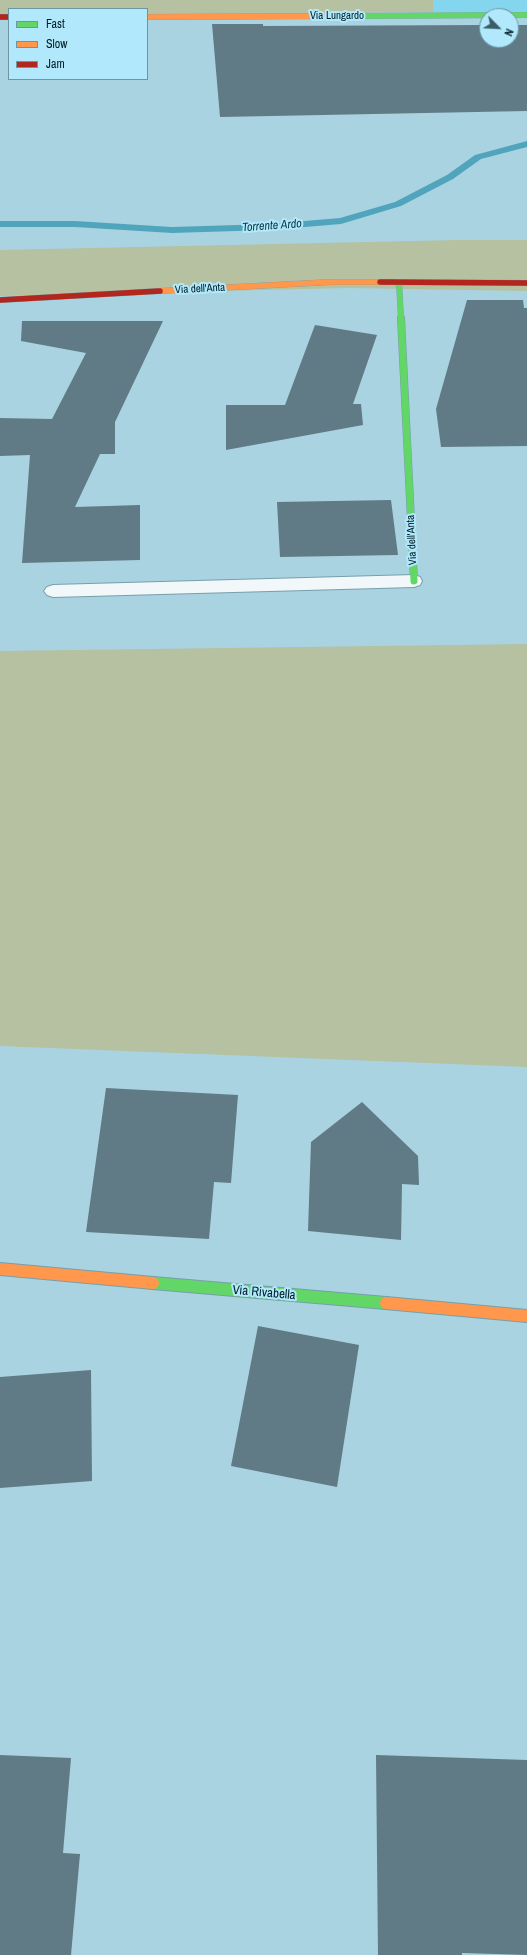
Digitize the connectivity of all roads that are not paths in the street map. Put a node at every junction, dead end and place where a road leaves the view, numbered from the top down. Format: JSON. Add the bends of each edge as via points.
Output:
{"nodes":[{"id":1,"x":527,"y":15,"type":"edge"},
{"id":2,"x":148,"y":17,"type":"edge"},
{"id":3,"x":399,"y":282,"type":"junction"},
{"id":4,"x":527,"y":283,"type":"edge"},
{"id":5,"x":0,"y":300,"type":"edge"},
{"id":6,"x":414,"y":581,"type":"joint"},
{"id":7,"x":53,"y":591,"type":"dead end"},
{"id":8,"x":0,"y":1269,"type":"edge"},
{"id":9,"x":527,"y":1316,"type":"edge"}],
"edges":[{"from":1,"to":2,"type":"street","name":"Via Lungardo"},
{"from":3,"to":4,"type":"street","name":"Via dell'Anta"},
{"from":3,"to":5,"type":"street","name":"Via dell'Anta","via":[[331,282]]},
{"from":3,"to":6,"type":"street","name":"Via dell'Anta"},
{"from":6,"to":7,"type":"lane"},
{"from":8,"to":9,"type":"street","name":"Via Rivabella"}]}
